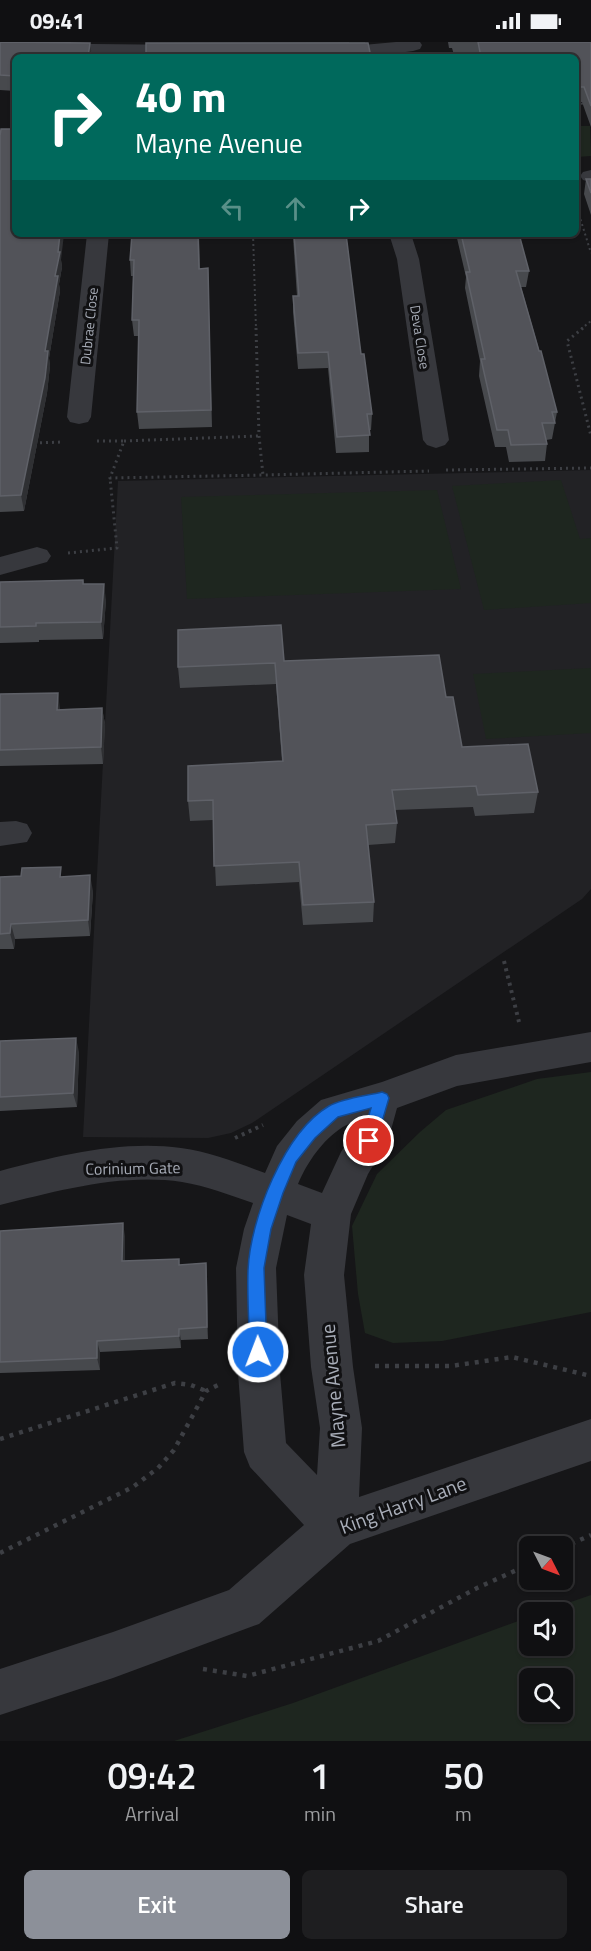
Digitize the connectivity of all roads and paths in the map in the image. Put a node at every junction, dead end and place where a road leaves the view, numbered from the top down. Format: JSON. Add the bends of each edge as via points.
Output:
{"nodes":[{"id":1,"x":415,"y":48,"type":"edge"},
{"id":2,"x":0,"y":49,"type":"edge"},
{"id":3,"x":210,"y":51,"type":"edge"},
{"id":4,"x":303,"y":52,"type":"edge"},
{"id":5,"x":579,"y":215,"type":"edge"},
{"id":6,"x":98,"y":237,"type":"edge"},
{"id":7,"x":253,"y":237,"type":"edge"},
{"id":8,"x":401,"y":237,"type":"edge"},
{"id":9,"x":591,"y":253,"type":"edge"},
{"id":10,"x":591,"y":321,"type":"edge"},
{"id":11,"x":79,"y":417,"type":"dead end"},
{"id":12,"x":259,"y":436,"type":"junction"},
{"id":13,"x":591,"y":436,"type":"edge"},
{"id":14,"x":436,"y":440,"type":"dead end"},
{"id":15,"x":124,"y":441,"type":"junction"},
{"id":16,"x":66,"y":442,"type":"dead end"},
{"id":17,"x":89,"y":442,"type":"dead end"},
{"id":18,"x":33,"y":443,"type":"edge"},
{"id":19,"x":591,"y":468,"type":"edge"},
{"id":20,"x":263,"y":475,"type":"junction"},
{"id":21,"x":110,"y":478,"type":"junction"},
{"id":22,"x":37,"y":556,"type":"joint"},
{"id":23,"x":0,"y":566,"type":"edge"},
{"id":24,"x":504,"y":961,"type":"dead end"},
{"id":25,"x":512,"y":1028,"type":"dead end"},
{"id":26,"x":591,"y":1047,"type":"edge"},
{"id":27,"x":382,"y":1098,"type":"junction"},
{"id":28,"x":0,"y":1188,"type":"edge"},
{"id":29,"x":275,"y":1193,"type":"junction"},
{"id":30,"x":332,"y":1214,"type":"junction"},
{"id":31,"x":332,"y":1367,"type":"junction"},
{"id":32,"x":259,"y":1373,"type":"junction"},
{"id":33,"x":591,"y":1376,"type":"edge"},
{"id":34,"x":206,"y":1391,"type":"junction"},
{"id":35,"x":0,"y":1439,"type":"edge"},
{"id":36,"x":591,"y":1440,"type":"edge"},
{"id":37,"x":336,"y":1527,"type":"junction"},
{"id":38,"x":591,"y":1535,"type":"edge"},
{"id":39,"x":573,"y":1543,"type":"edge"},
{"id":40,"x":0,"y":1553,"type":"edge"},
{"id":41,"x":519,"y":1569,"type":"edge"},
{"id":42,"x":247,"y":1676,"type":"dead end"},
{"id":43,"x":0,"y":1692,"type":"edge"}],
"edges":[{"from":1,"to":4,"type":"street"},
{"from":2,"to":3,"type":"street"},
{"from":5,"to":9,"type":"path"},
{"from":6,"to":11,"type":"street","name":"Dubrae Close"},
{"from":7,"to":12,"type":"path"},
{"from":8,"to":14,"type":"street","name":"Deva Close","via":[[408,259]]},
{"from":10,"to":13,"type":"path","via":[[567,341]]},
{"from":12,"to":15,"type":"path"},
{"from":12,"to":20,"type":"path"},
{"from":15,"to":17,"type":"path"},
{"from":15,"to":21,"type":"path"},
{"from":16,"to":18,"type":"path"},
{"from":19,"to":20,"type":"path"},
{"from":20,"to":21,"type":"path"},
{"from":21,"to":22,"type":"path","via":[[117,548]]},
{"from":22,"to":23,"type":"street"},
{"from":24,"to":25,"type":"path","via":[[520,1027]]},
{"from":26,"to":27,"type":"street","via":[[456,1071]]},
{"from":27,"to":29,"type":"street","via":[[334,1111],[290,1158]]},
{"from":27,"to":30,"type":"street","name":"Mayne Avenue","via":[[369,1141]]},
{"from":28,"to":29,"type":"street","name":"Corinium Gate","via":[[76,1169],[141,1164],[181,1165]]},
{"from":29,"to":30,"type":"street","name":"Corinium Gate"},
{"from":29,"to":32,"type":"street","via":[[256,1268]]},
{"from":30,"to":31,"type":"street","name":"Mayne Avenue","via":[[324,1275]]},
{"from":31,"to":33,"type":"path","via":[[451,1366],[512,1357]]},
{"from":31,"to":37,"type":"street","name":"Mayne Avenue","via":[[341,1428]]},
{"from":32,"to":34,"type":"path","via":[[233,1376]]},
{"from":32,"to":37,"type":"street","via":[[265,1452]]},
{"from":34,"to":35,"type":"path","via":[[176,1383]]},
{"from":34,"to":40,"type":"path","via":[[174,1450],[133,1487]]},
{"from":36,"to":37,"type":"street","name":"King Harry Lane"},
{"from":37,"to":43,"type":"street","name":"King Harry Lane","via":[[243,1608]]},
{"from":38,"to":39,"type":"path"},
{"from":41,"to":42,"type":"path","via":[[378,1641]]}]}
